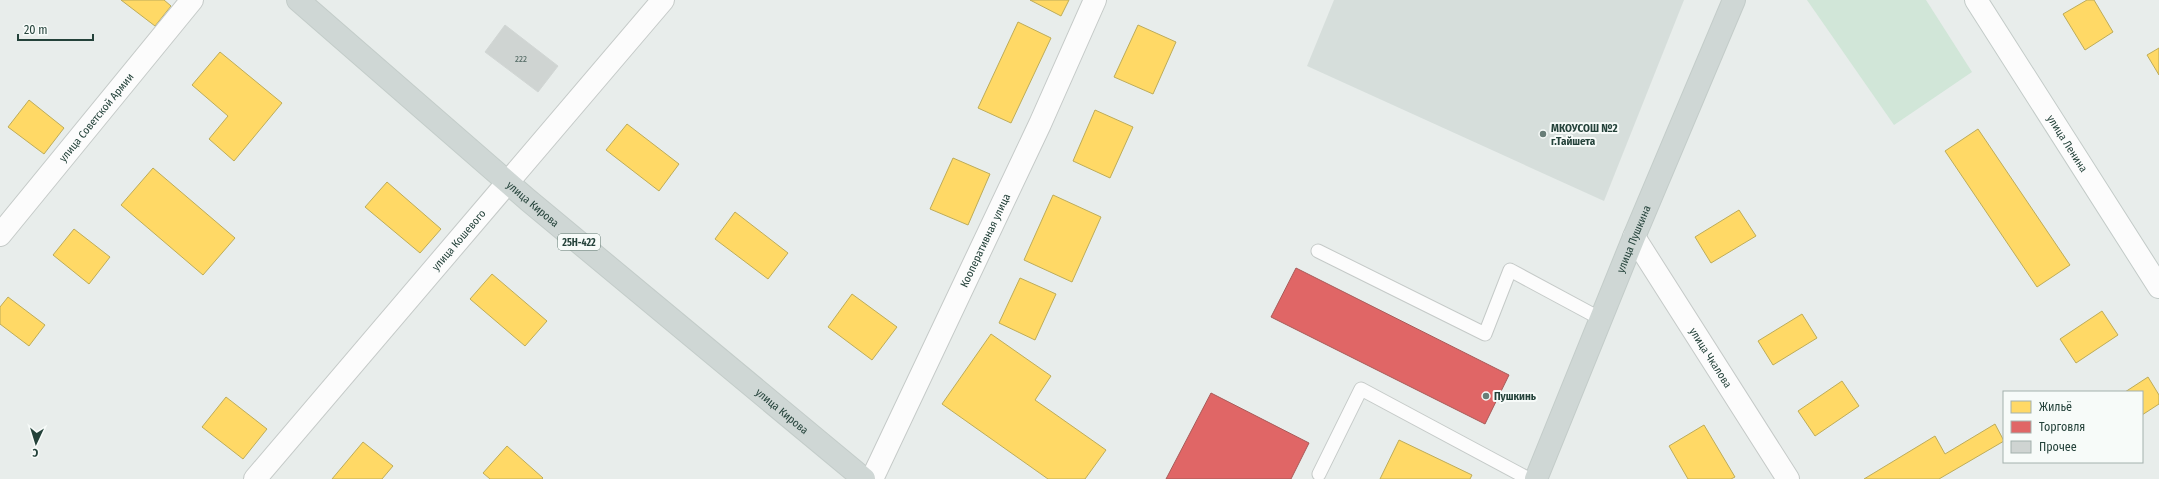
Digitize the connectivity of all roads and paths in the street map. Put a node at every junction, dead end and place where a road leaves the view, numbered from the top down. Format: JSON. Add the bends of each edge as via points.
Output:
{"nodes":[{"id":1,"x":192,"y":0,"type":"edge"},
{"id":2,"x":298,"y":0,"type":"edge"},
{"id":3,"x":663,"y":0,"type":"edge"},
{"id":4,"x":1095,"y":0,"type":"edge"},
{"id":5,"x":1734,"y":0,"type":"edge"},
{"id":6,"x":1976,"y":0,"type":"edge"},
{"id":7,"x":507,"y":182,"type":"junction"},
{"id":8,"x":0,"y":235,"type":"edge"},
{"id":9,"x":1634,"y":237,"type":"junction"},
{"id":10,"x":1318,"y":251,"type":"dead end"},
{"id":11,"x":2159,"y":287,"type":"edge"},
{"id":12,"x":1601,"y":319,"type":"junction"},
{"id":13,"x":1319,"y":474,"type":"dead end"},
{"id":14,"x":860,"y":477,"type":"edge"},
{"id":15,"x":255,"y":479,"type":"edge"},
{"id":16,"x":1529,"y":479,"type":"edge"},
{"id":17,"x":1536,"y":479,"type":"edge"},
{"id":18,"x":1788,"y":479,"type":"edge"}],
"edges":[{"from":1,"to":8,"type":"street","name":"улица Советской Армии"},
{"from":2,"to":7,"type":"main road","name":"улица Кирова","number":"25Н-422"},
{"from":3,"to":7,"type":"street","name":"улица Кошевого"},
{"from":4,"to":14,"type":"street","name":"Кооперативная улица","via":[[1036,131]]},
{"from":5,"to":9,"type":"main road","name":"улица Пушкина"},
{"from":6,"to":11,"type":"street","name":"улица Ленина"},
{"from":7,"to":14,"type":"main road","name":"улица Кирова","number":"25Н-422"},
{"from":7,"to":15,"type":"street","name":"улица Кошевого"},
{"from":9,"to":12,"type":"main road","name":"улица Пушкина"},
{"from":9,"to":18,"type":"street","name":"улица Чкалова"},
{"from":10,"to":12,"type":"lane","via":[[1485,334],[1510,270]]},
{"from":12,"to":17,"type":"main road","name":"улица Пушкина"},
{"from":13,"to":16,"type":"lane","via":[[1361,389]]}]}
